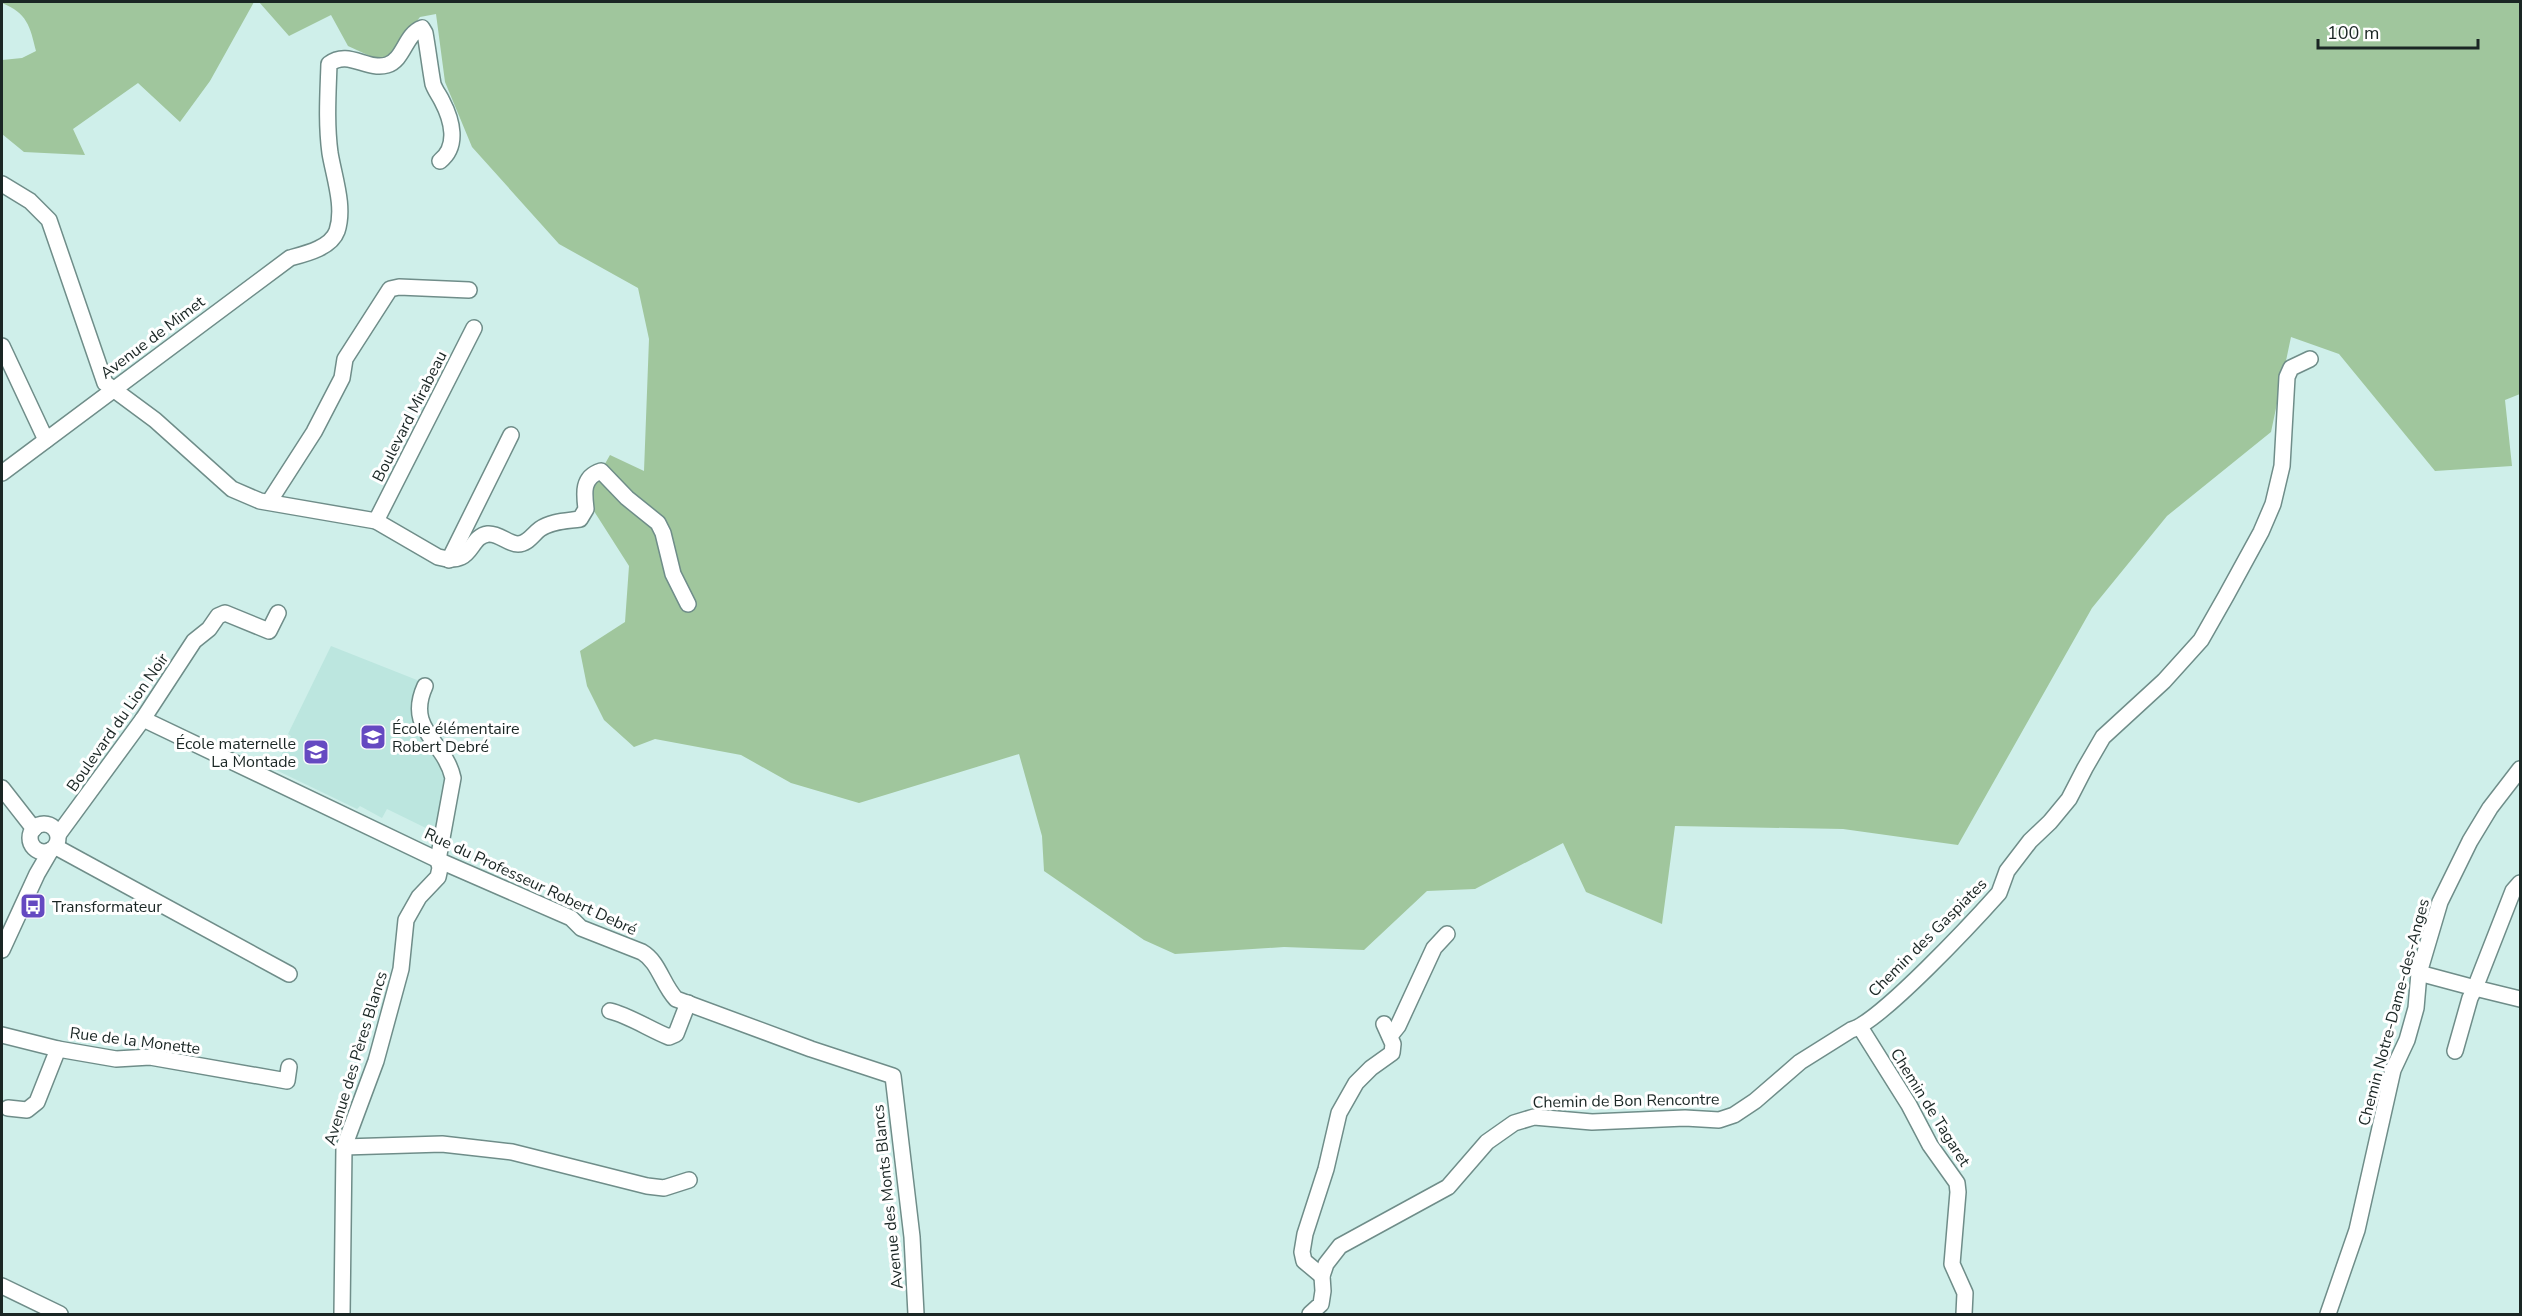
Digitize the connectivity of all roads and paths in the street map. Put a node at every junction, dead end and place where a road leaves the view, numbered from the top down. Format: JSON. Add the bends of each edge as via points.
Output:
{"nodes":[{"id":1,"x":440,"y":161,"type":"dead end"},
{"id":2,"x":2,"y":184,"type":"edge"},
{"id":3,"x":469,"y":290,"type":"dead end"},
{"id":4,"x":474,"y":328,"type":"dead end"},
{"id":5,"x":2,"y":346,"type":"edge"},
{"id":6,"x":2310,"y":359,"type":"dead end"},
{"id":7,"x":113,"y":389,"type":"junction"},
{"id":8,"x":512,"y":435,"type":"dead end"},
{"id":9,"x":46,"y":440,"type":"junction"},
{"id":10,"x":2,"y":473,"type":"edge"},
{"id":11,"x":268,"y":502,"type":"junction"},
{"id":12,"x":376,"y":521,"type":"junction"},
{"id":13,"x":449,"y":560,"type":"junction"},
{"id":14,"x":688,"y":604,"type":"dead end"},
{"id":15,"x":278,"y":614,"type":"dead end"},
{"id":16,"x":425,"y":686,"type":"dead end"},
{"id":17,"x":143,"y":719,"type":"junction"},
{"id":18,"x":2520,"y":769,"type":"edge"},
{"id":19,"x":2,"y":789,"type":"edge"},
{"id":20,"x":33,"y":829,"type":"junction"},
{"id":21,"x":53,"y":839,"type":"junction"},
{"id":22,"x":35,"y":849,"type":"junction"},
{"id":23,"x":438,"y":860,"type":"junction"},
{"id":24,"x":37,"y":873,"type":"junction"},
{"id":25,"x":2520,"y":883,"type":"edge"},
{"id":26,"x":1447,"y":934,"type":"dead end"},
{"id":27,"x":2,"y":950,"type":"edge"},
{"id":28,"x":2419,"y":973,"type":"junction"},
{"id":29,"x":289,"y":974,"type":"dead end"},
{"id":30,"x":2475,"y":988,"type":"junction"},
{"id":31,"x":2520,"y":999,"type":"edge"},
{"id":32,"x":688,"y":1003,"type":"junction"},
{"id":33,"x":610,"y":1011,"type":"dead end"},
{"id":34,"x":1860,"y":1027,"type":"junction"},
{"id":35,"x":2,"y":1035,"type":"edge"},
{"id":36,"x":58,"y":1049,"type":"junction"},
{"id":37,"x":2456,"y":1051,"type":"dead end"},
{"id":38,"x":289,"y":1067,"type":"dead end"},
{"id":39,"x":893,"y":1076,"type":"joint"},
{"id":40,"x":8,"y":1108,"type":"dead end"},
{"id":41,"x":344,"y":1147,"type":"junction"},
{"id":42,"x":688,"y":1180,"type":"dead end"},
{"id":43,"x":1322,"y":1276,"type":"junction"},
{"id":44,"x":2,"y":1286,"type":"edge"},
{"id":45,"x":60,"y":1314,"type":"edge"},
{"id":46,"x":342,"y":1314,"type":"edge"},
{"id":47,"x":916,"y":1314,"type":"edge"},
{"id":48,"x":1310,"y":1314,"type":"edge"},
{"id":49,"x":1964,"y":1314,"type":"edge"},
{"id":50,"x":2328,"y":1314,"type":"edge"}],
"edges":[{"from":1,"to":7,"type":"street","name":"Avenue de Mimet","via":[[448,154],[452,126],[434,87],[422,28],[415,30],[388,65],[336,59],[329,64],[327,115],[339,212],[337,231],[331,241],[290,258]]},
{"from":2,"to":7,"type":"street","via":[[23,196],[49,220],[105,384]]},
{"from":3,"to":11,"type":"street","via":[[390,289],[345,359],[342,378],[314,432]]},
{"from":4,"to":12,"type":"street","name":"Boulevard Mirabeau"},
{"from":5,"to":9,"type":"street"},
{"from":6,"to":34,"type":"street","name":"Chemin des Gaspiates","via":[[2291,368],[2287,378],[2282,466],[2273,504],[2201,640],[2164,681],[2103,737],[2069,799],[2007,871],[1999,893]]},
{"from":7,"to":9,"type":"street","name":"Avenue de Mimet"},
{"from":7,"to":11,"type":"street","via":[[155,420],[232,489]]},
{"from":8,"to":13,"type":"street"},
{"from":9,"to":10,"type":"street","name":"Avenue de Mimet"},
{"from":11,"to":12,"type":"street"},
{"from":12,"to":13,"type":"street"},
{"from":13,"to":14,"type":"street","via":[[461,558],[488,534],[517,545],[526,543],[542,527],[580,519],[586,510],[587,482],[601,471],[658,523],[673,574]]},
{"from":15,"to":17,"type":"street","name":"Boulevard du Lion Noir","via":[[269,631],[222,613],[194,641]]},
{"from":16,"to":23,"type":"street","name":"Avenue des Pères Blancs","via":[[419,699],[422,722],[451,768],[453,778]]},
{"from":17,"to":21,"type":"street","name":"Boulevard du Lion Noir"},
{"from":17,"to":23,"type":"street","name":"Rue du Professeur Robert Debré"},
{"from":18,"to":28,"type":"street","name":"Chemin Notre-Dame-des-Anges","via":[[2490,808],[2456,868],[2440,903]]},
{"from":19,"to":20,"type":"street"},
{"from":20,"to":21,"type":"street","via":[[41,825]]},
{"from":20,"to":22,"type":"street","via":[[30,837]]},
{"from":21,"to":22,"type":"street","via":[[43,852]]},
{"from":21,"to":24,"type":"street","name":"Boulevard du Lion Noir"},
{"from":21,"to":29,"type":"street"},
{"from":22,"to":24,"type":"street"},
{"from":23,"to":32,"type":"street","name":"Rue du Professeur Robert Debré","via":[[651,957],[667,989],[676,999]]},
{"from":23,"to":41,"type":"street","name":"Avenue des Pères Blancs","via":[[438,877],[419,897],[406,920],[401,969],[376,1060]]},
{"from":24,"to":27,"type":"street","name":"Boulevard du Lion Noir"},
{"from":25,"to":30,"type":"street","via":[[2513,891]]},
{"from":26,"to":43,"type":"street","via":[[1434,948],[1398,1026],[1387,1030],[1392,1053],[1356,1083],[1339,1113],[1302,1252],[1308,1267]]},
{"from":28,"to":30,"type":"street"},
{"from":28,"to":50,"type":"street","name":"Chemin Notre-Dame-des-Anges","via":[[2416,1008],[2393,1070],[2357,1230]]},
{"from":30,"to":31,"type":"street"},
{"from":30,"to":37,"type":"street"},
{"from":32,"to":33,"type":"street","via":[[676,1034],[669,1037]]},
{"from":32,"to":39,"type":"street","name":"Rue du Professeur Robert Debré"},
{"from":34,"to":43,"type":"street","name":"Chemin de Bon Rencontre","via":[[1800,1062],[1734,1115],[1719,1120],[1593,1122],[1534,1117],[1514,1123],[1487,1142],[1448,1187],[1341,1246],[1326,1264]]},
{"from":34,"to":49,"type":"street","name":"Chemin de Tagaret","via":[[1957,1183],[1952,1264],[1965,1293]]},
{"from":35,"to":36,"type":"street","name":"Rue de la Monette"},
{"from":36,"to":38,"type":"street","name":"Rue de la Monette","via":[[116,1059],[150,1057],[287,1081]]},
{"from":36,"to":40,"type":"street","via":[[37,1102],[27,1110]]},
{"from":39,"to":47,"type":"street","name":"Avenue des Monts Blancs","via":[[912,1237]]},
{"from":41,"to":42,"type":"street","via":[[442,1144],[512,1152],[647,1186],[663,1188]]},
{"from":41,"to":46,"type":"street","name":"Avenue des Pères Blancs"},
{"from":43,"to":48,"type":"street","name":"Chemin de Bon Rencontre","via":[[1321,1304]]},
{"from":44,"to":45,"type":"street"}]}
